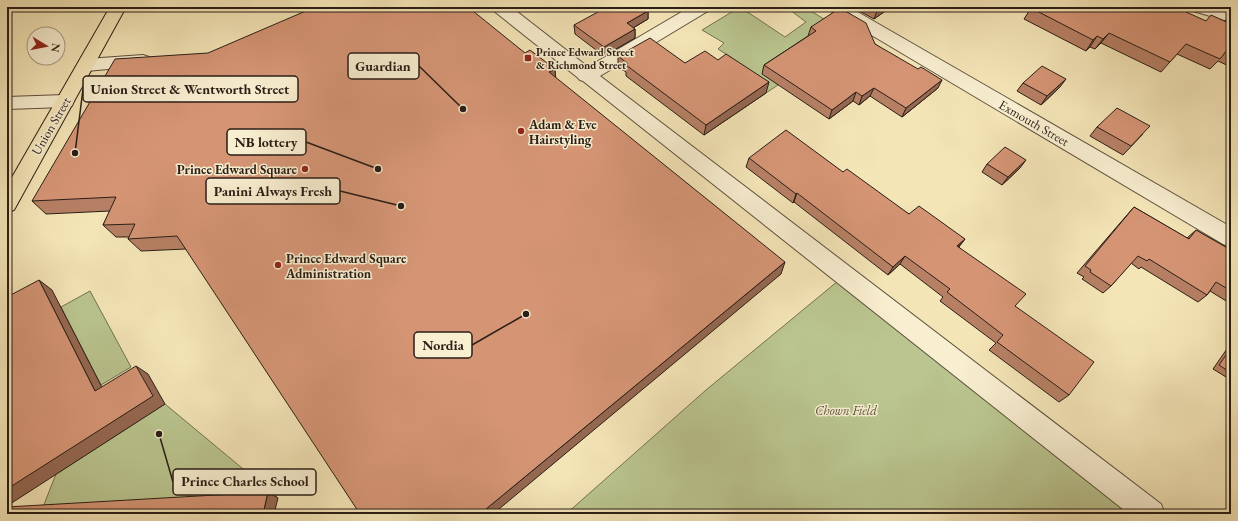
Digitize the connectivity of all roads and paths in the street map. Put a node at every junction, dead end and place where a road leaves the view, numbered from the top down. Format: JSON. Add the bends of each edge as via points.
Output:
{"nodes":[{"id":1,"x":118,"y":7,"type":"edge"},
{"id":2,"x":500,"y":7,"type":"edge"},
{"id":3,"x":702,"y":7,"type":"edge"},
{"id":4,"x":837,"y":7,"type":"edge"},
{"id":5,"x":1199,"y":7,"type":"edge"},
{"id":6,"x":1231,"y":17,"type":"edge"},
{"id":7,"x":159,"y":60,"type":"edge"},
{"id":8,"x":87,"y":64,"type":"junction"},
{"id":9,"x":586,"y":76,"type":"junction"},
{"id":10,"x":65,"y":101,"type":"junction"},
{"id":11,"x":7,"y":103,"type":"edge"},
{"id":12,"x":7,"y":204,"type":"edge"},
{"id":13,"x":1231,"y":238,"type":"edge"},
{"id":14,"x":1151,"y":514,"type":"edge"}],
"edges":[{"from":1,"to":8,"type":"main road","name":"Union Street"},
{"from":2,"to":9,"type":"street"},
{"from":3,"to":9,"type":"street"},
{"from":4,"to":13,"type":"street","name":"Exmouth Street"},
{"from":5,"to":6,"type":"street"},
{"from":7,"to":8,"type":"street"},
{"from":8,"to":10,"type":"main road","name":"Union Street"},
{"from":9,"to":14,"type":"street"},
{"from":10,"to":11,"type":"street"},
{"from":10,"to":12,"type":"main road","name":"Union Street"}]}
